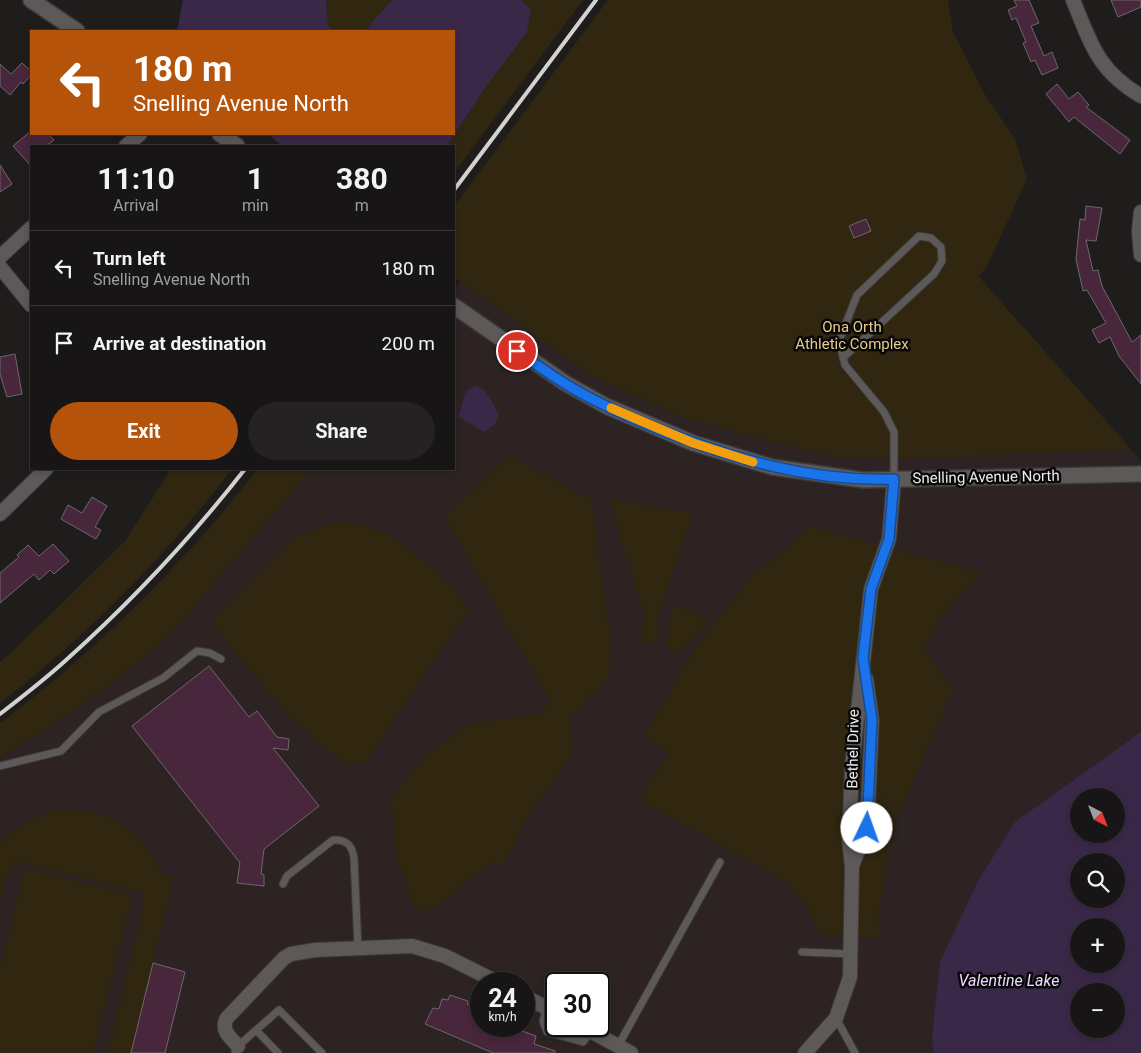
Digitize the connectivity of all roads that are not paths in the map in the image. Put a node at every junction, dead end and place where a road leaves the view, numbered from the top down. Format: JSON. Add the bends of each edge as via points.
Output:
{"nodes":[{"id":1,"x":31,"y":0,"type":"edge"},
{"id":2,"x":1073,"y":0,"type":"edge"},
{"id":3,"x":76,"y":30,"type":"edge"},
{"id":4,"x":1141,"y":96,"type":"edge"},
{"id":5,"x":139,"y":135,"type":"edge"},
{"id":6,"x":221,"y":135,"type":"edge"},
{"id":7,"x":127,"y":145,"type":"edge"},
{"id":8,"x":236,"y":145,"type":"edge"},
{"id":9,"x":1141,"y":212,"type":"edge"},
{"id":10,"x":30,"y":229,"type":"edge"},
{"id":11,"x":1141,"y":255,"type":"edge"},
{"id":12,"x":0,"y":257,"type":"edge"},
{"id":13,"x":0,"y":267,"type":"edge"},
{"id":14,"x":30,"y":304,"type":"edge"},
{"id":15,"x":455,"y":307,"type":"edge"},
{"id":16,"x":843,"y":358,"type":"junction"},
{"id":17,"x":45,"y":470,"type":"edge"},
{"id":18,"x":1141,"y":474,"type":"edge"},
{"id":19,"x":894,"y":479,"type":"junction"},
{"id":20,"x":0,"y":514,"type":"edge"},
{"id":21,"x":221,"y":659,"type":"dead end"},
{"id":22,"x":0,"y":766,"type":"edge"},
{"id":23,"x":720,"y":862,"type":"dead end"},
{"id":24,"x":282,"y":884,"type":"dead end"},
{"id":25,"x":358,"y":948,"type":"junction"},
{"id":26,"x":802,"y":952,"type":"dead end"},
{"id":27,"x":852,"y":954,"type":"junction"},
{"id":28,"x":478,"y":972,"type":"edge"},
{"id":29,"x":836,"y":1018,"type":"junction"},
{"id":30,"x":256,"y":1030,"type":"junction"},
{"id":31,"x":565,"y":1037,"type":"edge"},
{"id":32,"x":584,"y":1037,"type":"edge"},
{"id":33,"x":601,"y":1037,"type":"edge"},
{"id":34,"x":618,"y":1046,"type":"junction"},
{"id":35,"x":237,"y":1050,"type":"edge"},
{"id":36,"x":278,"y":1053,"type":"edge"},
{"id":37,"x":322,"y":1053,"type":"edge"},
{"id":38,"x":631,"y":1053,"type":"edge"},
{"id":39,"x":805,"y":1053,"type":"edge"},
{"id":40,"x":855,"y":1053,"type":"edge"}],
"edges":[{"from":1,"to":3,"type":"street"},
{"from":2,"to":4,"type":"street","via":[[1093,49],[1105,67],[1118,82]]},
{"from":5,"to":7,"type":"street"},
{"from":6,"to":8,"type":"street"},
{"from":9,"to":11,"type":"street"},
{"from":10,"to":12,"type":"street"},
{"from":13,"to":14,"type":"street"},
{"from":15,"to":19,"type":"street","name":"Snelling Avenue North","via":[[565,383],[606,406],[693,443],[772,467],[862,480]]},
{"from":16,"to":16,"type":"lane","via":[[839,341],[857,295],[919,236],[931,238],[941,247],[942,261],[934,274]]},
{"from":16,"to":19,"type":"lane","via":[[844,364],[884,412],[894,432]]},
{"from":17,"to":20,"type":"street"},
{"from":18,"to":19,"type":"street","name":"Snelling Avenue North"},
{"from":19,"to":27,"type":"street","name":"Bethel Drive","via":[[889,539],[871,589],[852,780],[849,840]]},
{"from":21,"to":22,"type":"lane","via":[[197,650],[163,678],[99,712],[61,751]]},
{"from":23,"to":34,"type":"lane"},
{"from":24,"to":25,"type":"lane","via":[[287,876],[333,840],[341,839],[348,844],[353,849],[354,858]]},
{"from":25,"to":28,"type":"street","via":[[412,946],[428,949]]},
{"from":25,"to":35,"type":"street","via":[[315,950],[284,958],[224,1022],[225,1032]]},
{"from":26,"to":27,"type":"lane"},
{"from":27,"to":29,"type":"street","name":"Bethel Drive","via":[[850,977]]},
{"from":29,"to":39,"type":"street","name":"Bethel Drive"},
{"from":29,"to":40,"type":"lane"},
{"from":30,"to":35,"type":"lane"},
{"from":30,"to":36,"type":"lane"},
{"from":30,"to":37,"type":"lane","via":[[279,1010]]},
{"from":31,"to":32,"type":"lane","via":[[583,1042]]},
{"from":33,"to":34,"type":"street"},
{"from":34,"to":38,"type":"street"}]}
